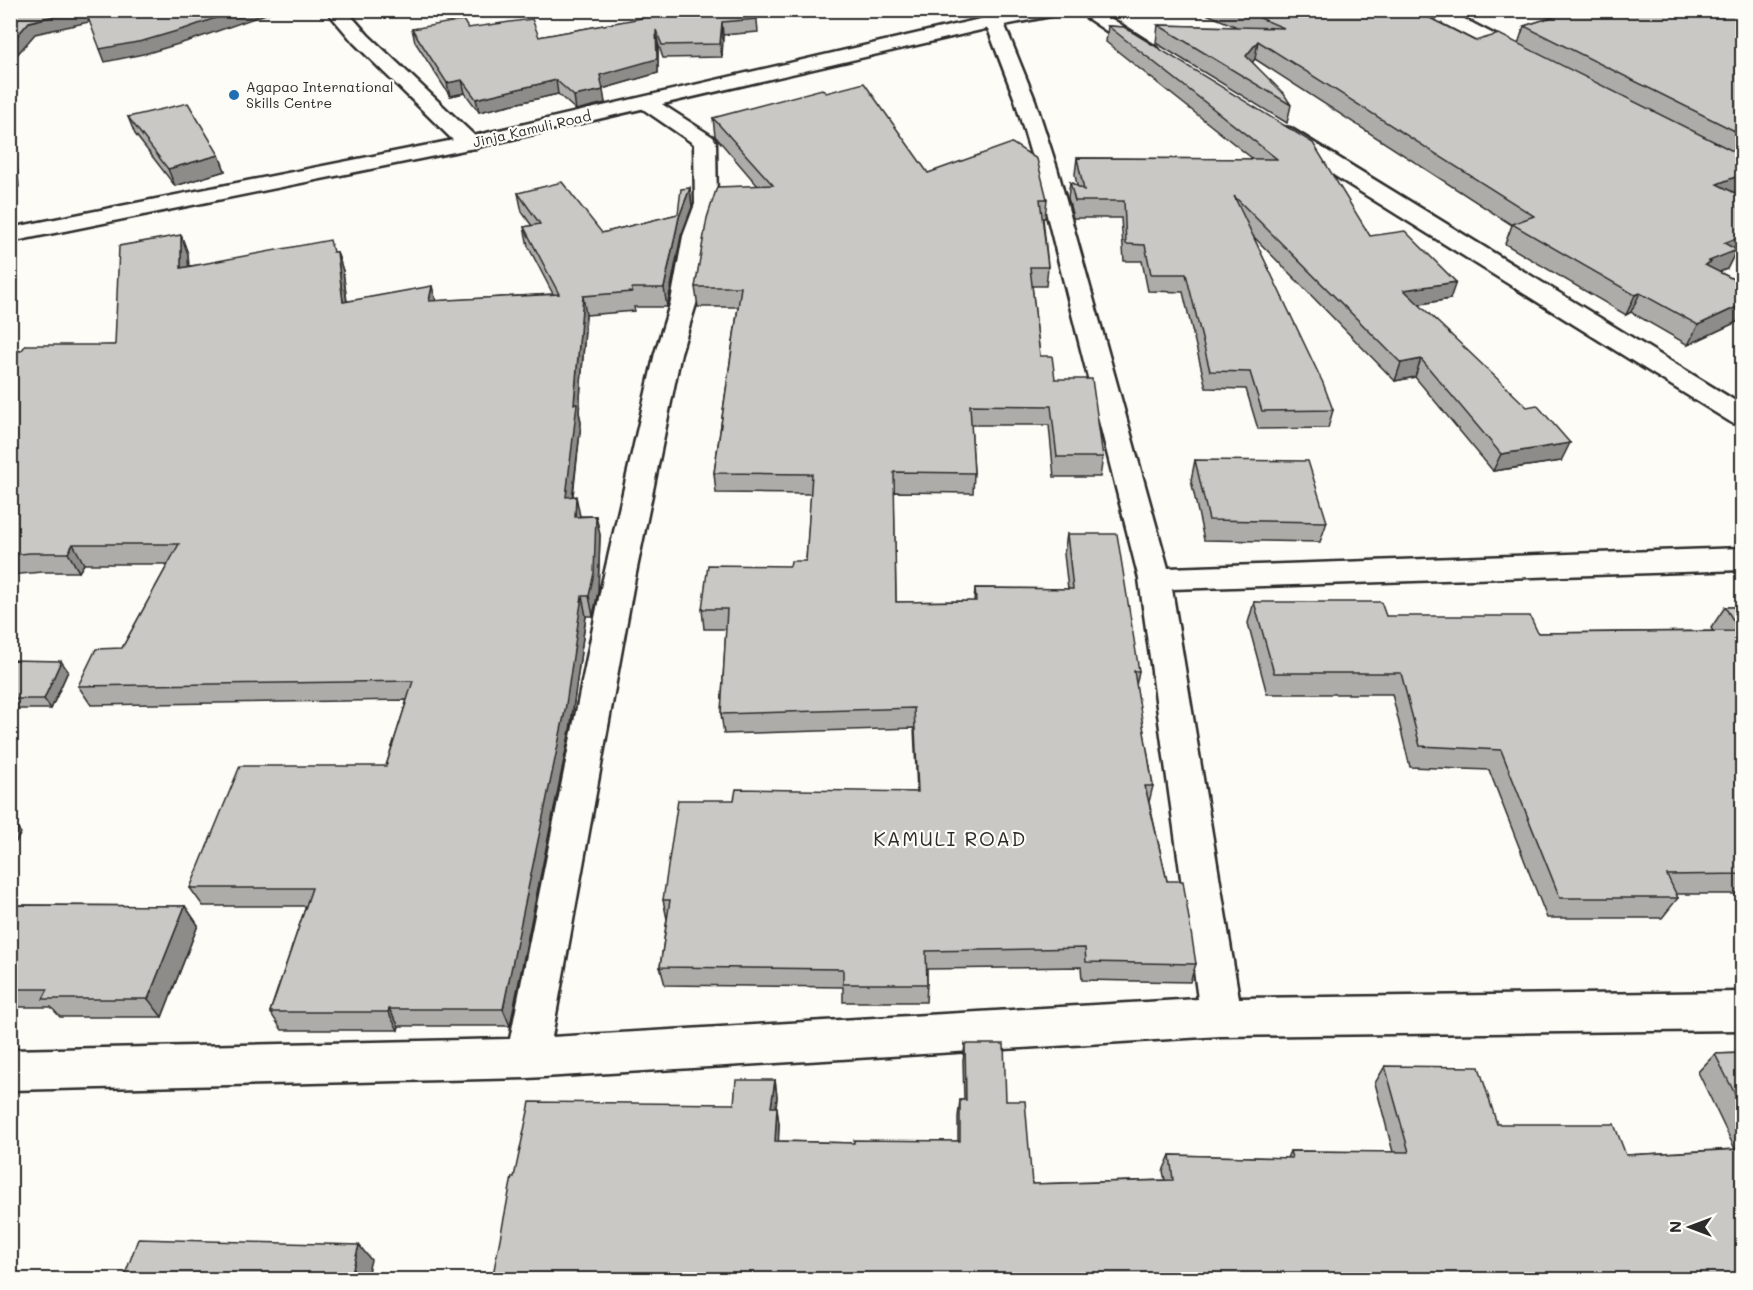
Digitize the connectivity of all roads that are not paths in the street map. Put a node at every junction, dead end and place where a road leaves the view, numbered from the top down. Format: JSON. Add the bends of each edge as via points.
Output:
{"nodes":[{"id":1,"x":335,"y":10,"type":"edge"},
{"id":2,"x":1051,"y":10,"type":"edge"},
{"id":3,"x":1084,"y":10,"type":"edge"},
{"id":4,"x":1432,"y":10,"type":"edge"},
{"id":5,"x":994,"y":21,"type":"junction"},
{"id":6,"x":1165,"y":60,"type":"edge"},
{"id":7,"x":1546,"y":68,"type":"edge"},
{"id":8,"x":647,"y":103,"type":"junction"},
{"id":9,"x":1266,"y":123,"type":"edge"},
{"id":10,"x":470,"y":142,"type":"junction"},
{"id":11,"x":10,"y":235,"type":"edge"},
{"id":12,"x":1743,"y":417,"type":"edge"},
{"id":13,"x":1743,"y":560,"type":"edge"},
{"id":14,"x":1155,"y":579,"type":"junction"},
{"id":15,"x":1743,"y":1011,"type":"edge"},
{"id":16,"x":1221,"y":1017,"type":"junction"},
{"id":17,"x":527,"y":1058,"type":"junction"},
{"id":18,"x":10,"y":1070,"type":"edge"}],
"edges":[{"from":1,"to":10,"type":"street"},
{"from":2,"to":5,"type":"street","name":"Jinja Kamuli Road"},
{"from":3,"to":6,"type":"street"},
{"from":4,"to":7,"type":"street"},
{"from":5,"to":8,"type":"street","name":"Jinja Kamuli Road"},
{"from":5,"to":14,"type":"street","via":[[1046,168]]},
{"from":8,"to":10,"type":"street","name":"Jinja Kamuli Road"},
{"from":8,"to":17,"type":"street","via":[[705,142],[706,204],[695,236],[684,302],[668,353],[616,588]]},
{"from":9,"to":12,"type":"street"},
{"from":10,"to":11,"type":"street","name":"Jinja Kamuli Road"},
{"from":13,"to":14,"type":"street"},
{"from":14,"to":16,"type":"street"},
{"from":15,"to":16,"type":"street"},
{"from":16,"to":17,"type":"street"},
{"from":17,"to":18,"type":"street"}]}
